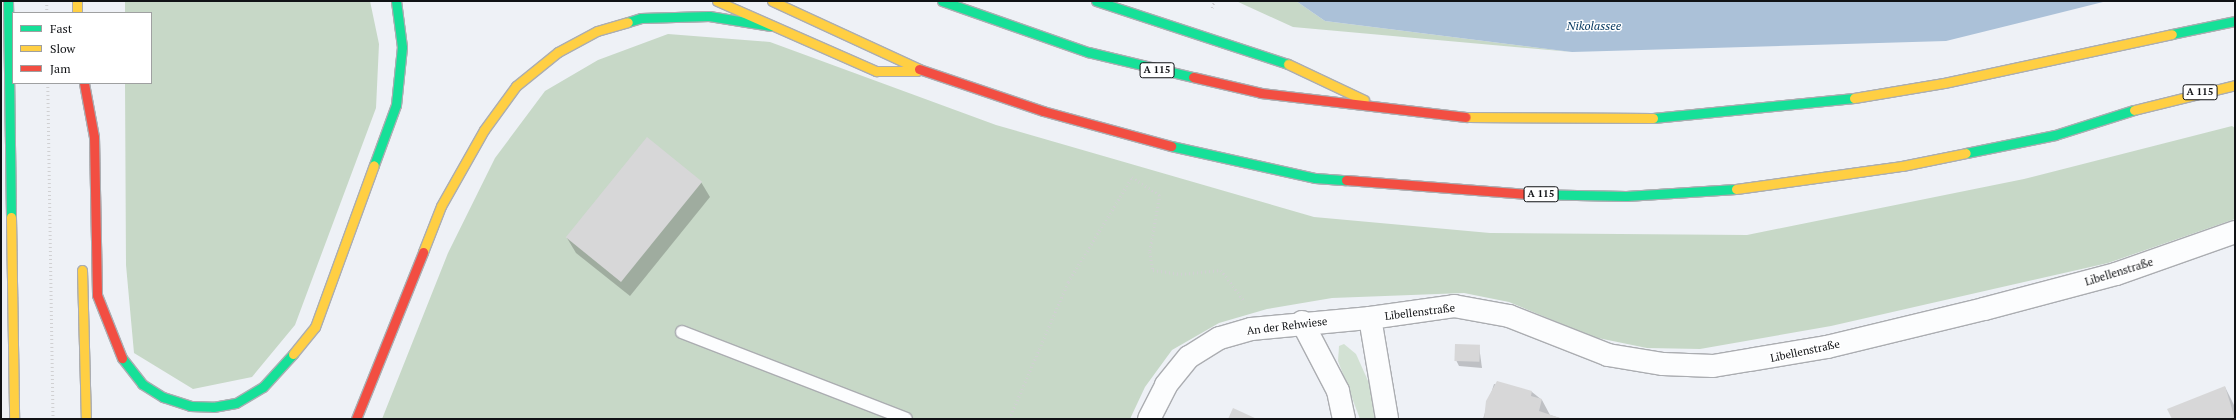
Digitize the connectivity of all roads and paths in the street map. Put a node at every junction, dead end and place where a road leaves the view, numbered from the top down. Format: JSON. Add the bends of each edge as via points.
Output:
{"nodes":[{"id":1,"x":8,"y":1,"type":"edge"},
{"id":2,"x":47,"y":1,"type":"edge"},
{"id":3,"x":77,"y":1,"type":"edge"},
{"id":4,"x":396,"y":1,"type":"edge"},
{"id":5,"x":717,"y":1,"type":"edge"},
{"id":6,"x":772,"y":1,"type":"edge"},
{"id":7,"x":942,"y":1,"type":"edge"},
{"id":8,"x":1096,"y":1,"type":"edge"},
{"id":9,"x":1126,"y":1,"type":"edge"},
{"id":10,"x":1214,"y":1,"type":"edge"},
{"id":11,"x":1211,"y":10,"type":"dead end"},
{"id":12,"x":47,"y":12,"type":"edge"},
{"id":13,"x":78,"y":12,"type":"edge"},
{"id":14,"x":1156,"y":20,"type":"junction"},
{"id":15,"x":2235,"y":21,"type":"edge"},
{"id":16,"x":771,"y":26,"type":"junction"},
{"id":17,"x":923,"y":71,"type":"junction"},
{"id":18,"x":48,"y":84,"type":"edge"},
{"id":19,"x":78,"y":84,"type":"edge"},
{"id":20,"x":84,"y":84,"type":"edge"},
{"id":21,"x":2235,"y":85,"type":"edge"},
{"id":22,"x":1380,"y":108,"type":"junction"},
{"id":23,"x":79,"y":114,"type":"dead end"},
{"id":24,"x":2235,"y":232,"type":"edge"},
{"id":25,"x":82,"y":263,"type":"dead end"},
{"id":26,"x":1247,"y":304,"type":"dead end"},
{"id":27,"x":1370,"y":318,"type":"junction"},
{"id":28,"x":1302,"y":322,"type":"junction"},
{"id":29,"x":682,"y":332,"type":"dead end"},
{"id":30,"x":14,"y":419,"type":"edge"},
{"id":31,"x":53,"y":419,"type":"edge"},
{"id":32,"x":86,"y":419,"type":"edge"},
{"id":33,"x":356,"y":419,"type":"edge"},
{"id":34,"x":906,"y":419,"type":"edge"},
{"id":35,"x":1009,"y":419,"type":"edge"},
{"id":36,"x":1149,"y":419,"type":"edge"},
{"id":37,"x":1344,"y":419,"type":"edge"},
{"id":38,"x":1387,"y":419,"type":"edge"}],
"edges":[{"from":1,"to":30,"type":"main road"},
{"from":2,"to":12,"type":"path"},
{"from":3,"to":13,"type":"main road"},
{"from":4,"to":20,"type":"main road","via":[[402,47],[396,105],[314,326],[296,355],[273,378],[236,403],[190,406],[163,397],[142,384],[126,366],[112,341],[97,295],[94,137]]},
{"from":5,"to":16,"type":"main road"},
{"from":6,"to":17,"type":"main road","number":"A 115"},
{"from":7,"to":22,"type":"main road","number":"A 115","via":[[1088,52],[1171,74],[1261,93]]},
{"from":8,"to":14,"type":"main road"},
{"from":9,"to":14,"type":"main road"},
{"from":10,"to":11,"type":"path"},
{"from":14,"to":22,"type":"main road","via":[[1274,57]]},
{"from":15,"to":22,"type":"main road","number":"A 115","via":[[1951,82],[1823,103],[1653,118],[1449,116]]},
{"from":16,"to":17,"type":"main road","via":[[876,71]]},
{"from":16,"to":33,"type":"main road","via":[[709,16],[642,18],[597,31],[558,52],[516,86],[484,130],[441,206]]},
{"from":17,"to":21,"type":"main road","number":"A 115","via":[[1043,111],[1180,149],[1315,178],[1505,193],[1626,196],[1734,189],[1902,166],[2055,134],[2164,100]]},
{"from":18,"to":31,"type":"path"},
{"from":19,"to":23,"type":"main road"},
{"from":24,"to":27,"type":"street","name":"Libellenstraße","via":[[2116,274],[1984,309],[1820,349],[1713,366],[1663,364],[1608,355],[1509,316],[1454,306]]},
{"from":25,"to":32,"type":"main road"},
{"from":26,"to":35,"type":"path","via":[[1221,270],[1181,274],[1153,270],[1150,252],[1160,195],[1132,177],[1068,282]]},
{"from":27,"to":28,"type":"street","name":"An der Rehwiese"},
{"from":27,"to":38,"type":"street"},
{"from":28,"to":36,"type":"street","name":"An der Rehwiese","via":[[1251,329],[1220,338],[1189,357],[1166,385]]},
{"from":28,"to":37,"type":"street","via":[[1338,391]]},
{"from":29,"to":34,"type":"lane"}]}
